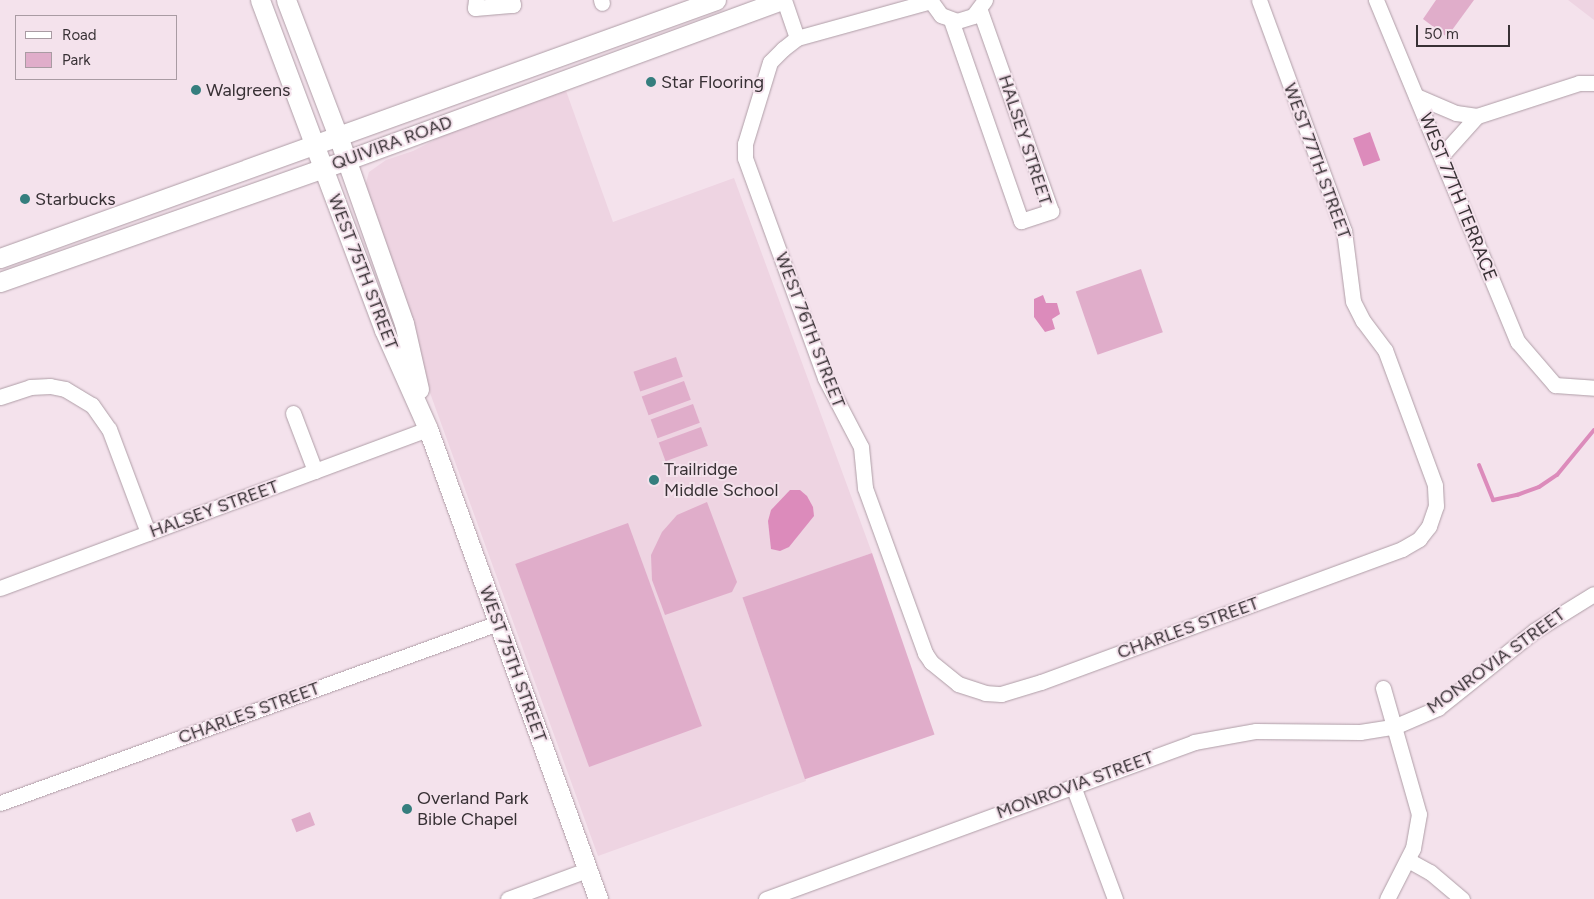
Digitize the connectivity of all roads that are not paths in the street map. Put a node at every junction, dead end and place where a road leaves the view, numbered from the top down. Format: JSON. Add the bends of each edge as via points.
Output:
{"nodes":[{"id":1,"x":260,"y":0,"type":"edge"},
{"id":2,"x":286,"y":0,"type":"edge"},
{"id":3,"x":476,"y":0,"type":"edge"},
{"id":4,"x":512,"y":0,"type":"edge"},
{"id":5,"x":716,"y":0,"type":"edge"},
{"id":6,"x":783,"y":0,"type":"edge"},
{"id":7,"x":930,"y":0,"type":"edge"},
{"id":8,"x":1259,"y":0,"type":"edge"},
{"id":9,"x":1376,"y":0,"type":"edge"},
{"id":10,"x":982,"y":5,"type":"edge"},
{"id":11,"x":951,"y":20,"type":"junction"},
{"id":12,"x":797,"y":38,"type":"junction"},
{"id":13,"x":1588,"y":83,"type":"edge"},
{"id":14,"x":1416,"y":96,"type":"junction"},
{"id":15,"x":1477,"y":116,"type":"junction"},
{"id":16,"x":338,"y":136,"type":"junction"},
{"id":17,"x":315,"y":145,"type":"junction"},
{"id":18,"x":1442,"y":155,"type":"junction"},
{"id":19,"x":347,"y":160,"type":"junction"},
{"id":20,"x":324,"y":168,"type":"junction"},
{"id":21,"x":120,"y":216,"type":"junction"},
{"id":22,"x":127,"y":238,"type":"junction"},
{"id":23,"x":0,"y":258,"type":"edge"},
{"id":24,"x":0,"y":282,"type":"edge"},
{"id":25,"x":1594,"y":388,"type":"edge"},
{"id":26,"x":0,"y":397,"type":"edge"},
{"id":27,"x":293,"y":413,"type":"dead end"},
{"id":28,"x":428,"y":430,"type":"junction"},
{"id":29,"x":315,"y":471,"type":"junction"},
{"id":30,"x":148,"y":533,"type":"junction"},
{"id":31,"x":1415,"y":541,"type":"joint"},
{"id":32,"x":0,"y":588,"type":"edge"},
{"id":33,"x":1594,"y":594,"type":"edge"},
{"id":34,"x":498,"y":623,"type":"junction"},
{"id":35,"x":958,"y":684,"type":"joint"},
{"id":36,"x":1383,"y":688,"type":"dead end"},
{"id":37,"x":1396,"y":726,"type":"junction"},
{"id":38,"x":1073,"y":786,"type":"junction"},
{"id":39,"x":0,"y":803,"type":"edge"},
{"id":40,"x":1408,"y":860,"type":"junction"},
{"id":41,"x":587,"y":870,"type":"junction"},
{"id":42,"x":508,"y":899,"type":"edge"},
{"id":43,"x":598,"y":899,"type":"edge"},
{"id":44,"x":766,"y":899,"type":"edge"},
{"id":45,"x":1115,"y":899,"type":"edge"},
{"id":46,"x":1387,"y":899,"type":"edge"},
{"id":47,"x":1462,"y":899,"type":"edge"}],
"edges":[{"from":1,"to":17,"type":"main road","name":"WEST 75TH STREET"},
{"from":2,"to":16,"type":"main road","name":"WEST 75TH STREET"},
{"from":3,"to":4,"type":"street","via":[[475,8],[514,5]]},
{"from":5,"to":16,"type":"main road","name":"QUIVIRA ROAD"},
{"from":6,"to":12,"type":"street"},
{"from":6,"to":19,"type":"main road","name":"QUIVIRA ROAD"},
{"from":7,"to":11,"type":"street","via":[[941,15]]},
{"from":7,"to":12,"type":"street"},
{"from":8,"to":31,"type":"street","name":"WEST 77TH STREET","via":[[1344,231],[1353,301],[1363,321],[1385,350],[1435,485],[1436,506],[1429,526]]},
{"from":9,"to":14,"type":"street","name":"WEST 77TH TERRACE"},
{"from":10,"to":11,"type":"street","via":[[965,20]]},
{"from":10,"to":11,"type":"street","name":"HALSEY STREET","via":[[1051,211],[1021,221]]},
{"from":12,"to":35,"type":"street","name":"WEST 76TH STREET","via":[[770,62],[745,144],[745,158],[825,378],[861,447],[865,488],[925,653]]},
{"from":13,"to":15,"type":"street"},
{"from":14,"to":15,"type":"street","via":[[1456,113]]},
{"from":14,"to":18,"type":"street","name":"WEST 77TH TERRACE"},
{"from":15,"to":18,"type":"street"},
{"from":16,"to":17,"type":"main road","name":"QUIVIRA ROAD"},
{"from":16,"to":19,"type":"main road","name":"WEST 75TH STREET"},
{"from":17,"to":20,"type":"main road","name":"WEST 75TH STREET"},
{"from":17,"to":21,"type":"main road","name":"QUIVIRA ROAD"},
{"from":18,"to":25,"type":"street","name":"WEST 77TH TERRACE","via":[[1518,342],[1555,385]]},
{"from":19,"to":20,"type":"main road","name":"QUIVIRA ROAD"},
{"from":19,"to":28,"type":"main road","name":"WEST 75TH STREET","via":[[404,323]]},
{"from":20,"to":22,"type":"main road","name":"QUIVIRA ROAD"},
{"from":20,"to":28,"type":"main road","name":"WEST 75TH STREET","via":[[384,330]]},
{"from":21,"to":22,"type":"main road"},
{"from":21,"to":23,"type":"main road","name":"QUIVIRA ROAD"},
{"from":22,"to":24,"type":"main road","name":"QUIVIRA ROAD"},
{"from":26,"to":30,"type":"street","via":[[30,387],[50,386],[78,395],[92,405],[109,429]]},
{"from":27,"to":29,"type":"street"},
{"from":28,"to":29,"type":"street","name":"HALSEY STREET"},
{"from":28,"to":34,"type":"main road","name":"WEST 75TH STREET"},
{"from":29,"to":30,"type":"street","name":"HALSEY STREET"},
{"from":30,"to":32,"type":"street","name":"HALSEY STREET"},
{"from":31,"to":35,"type":"street","name":"CHARLES STREET","via":[[1402,549],[1022,688],[1001,694],[985,693]]},
{"from":33,"to":37,"type":"street","name":"MONROVIA STREET","via":[[1534,631],[1438,708]]},
{"from":34,"to":39,"type":"street","name":"CHARLES STREET"},
{"from":34,"to":41,"type":"main road","name":"WEST 75TH STREET"},
{"from":36,"to":37,"type":"street"},
{"from":37,"to":38,"type":"street","name":"MONROVIA STREET","via":[[1360,732],[1220,735],[1172,749]]},
{"from":37,"to":40,"type":"street","via":[[1419,814],[1418,832]]},
{"from":38,"to":44,"type":"street","name":"MONROVIA STREET"},
{"from":38,"to":45,"type":"street"},
{"from":40,"to":46,"type":"street"},
{"from":40,"to":47,"type":"street","via":[[1430,872]]},
{"from":41,"to":42,"type":"street"},
{"from":41,"to":43,"type":"main road","name":"WEST 75TH STREET"}]}
